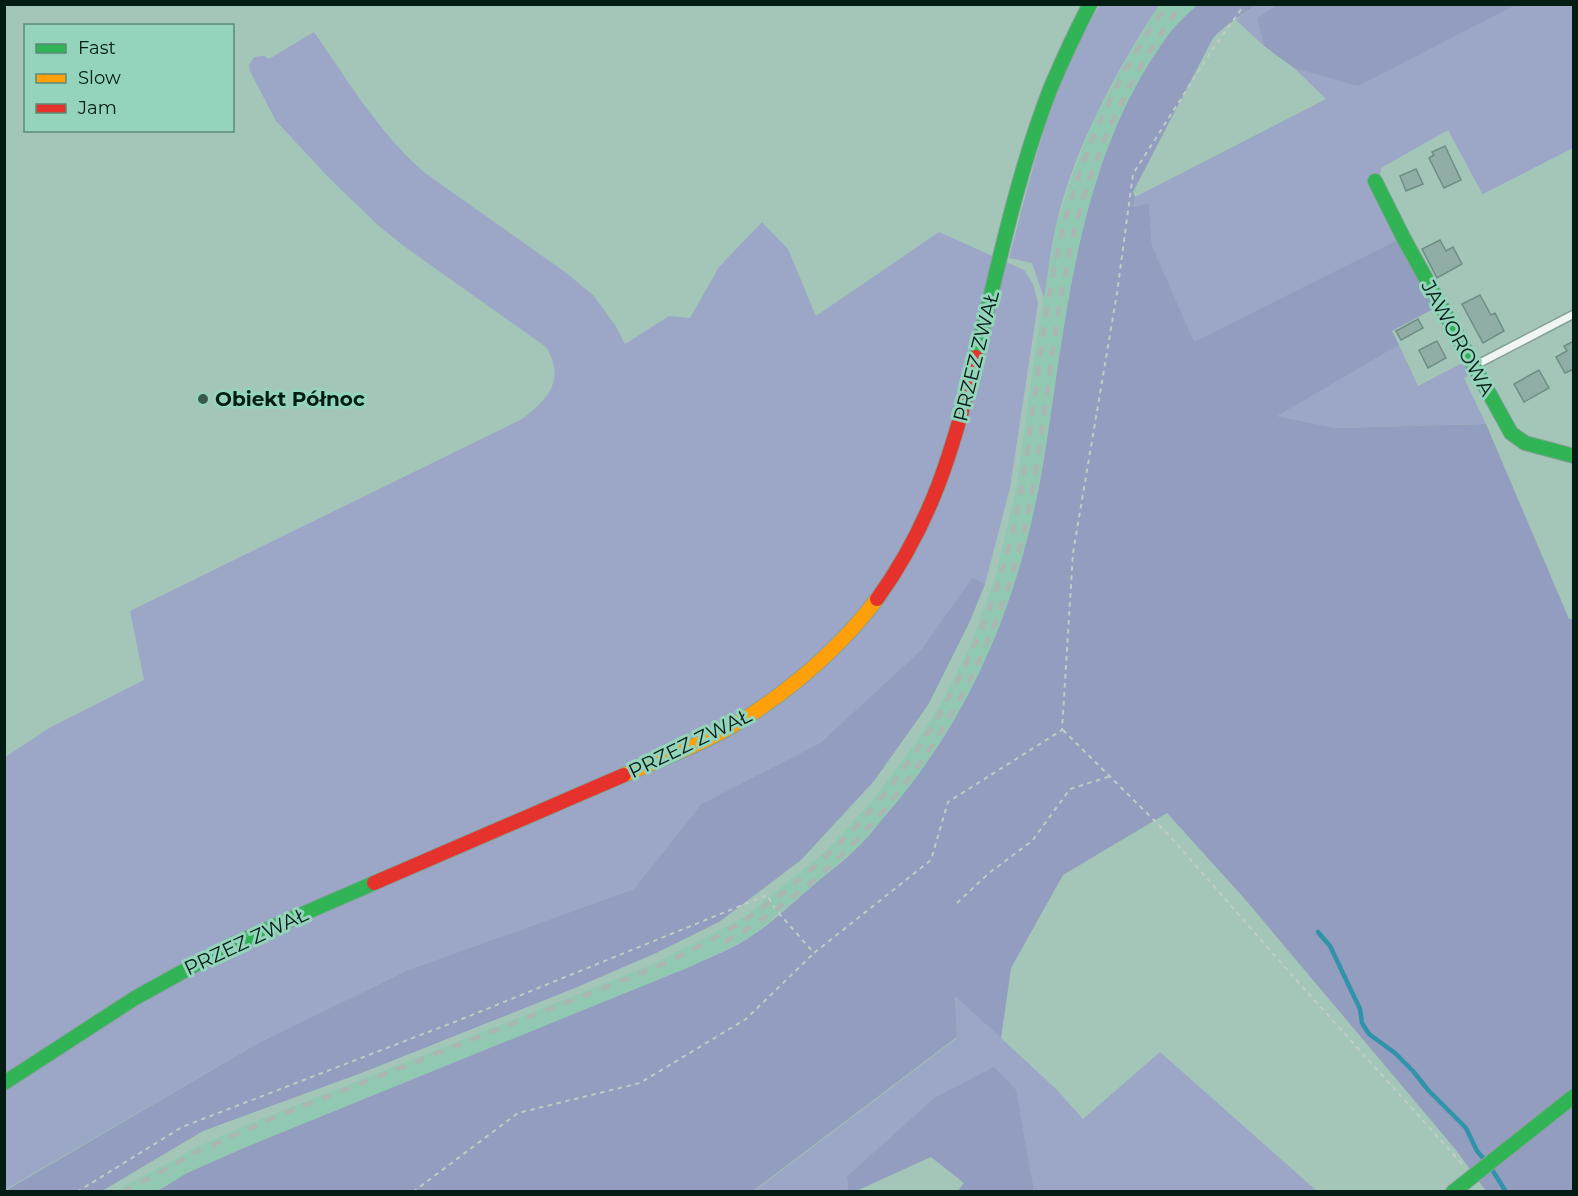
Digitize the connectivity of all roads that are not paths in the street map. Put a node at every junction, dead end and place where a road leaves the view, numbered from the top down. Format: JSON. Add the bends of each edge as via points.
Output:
{"nodes":[{"id":1,"x":1090,"y":4,"type":"edge"},
{"id":2,"x":1375,"y":181,"type":"dead end"},
{"id":3,"x":1574,"y":314,"type":"edge"},
{"id":4,"x":1473,"y":366,"type":"junction"},
{"id":5,"x":1574,"y":456,"type":"edge"},
{"id":6,"x":4,"y":1083,"type":"edge"},
{"id":7,"x":1574,"y":1096,"type":"edge"},
{"id":8,"x":1453,"y":1191,"type":"edge"}],
"edges":[{"from":1,"to":6,"type":"street","name":"PRZEZ ZWAŁ","via":[[1058,68],[1036,129],[959,423],[938,487],[900,564],[871,607],[838,644],[781,694],[705,740],[229,946],[135,998]]},
{"from":2,"to":4,"type":"street","name":"JAWOROWA"},
{"from":3,"to":4,"type":"lane"},
{"from":4,"to":5,"type":"street","name":"JAWOROWA","via":[[1516,439]]},
{"from":7,"to":8,"type":"street"}]}
